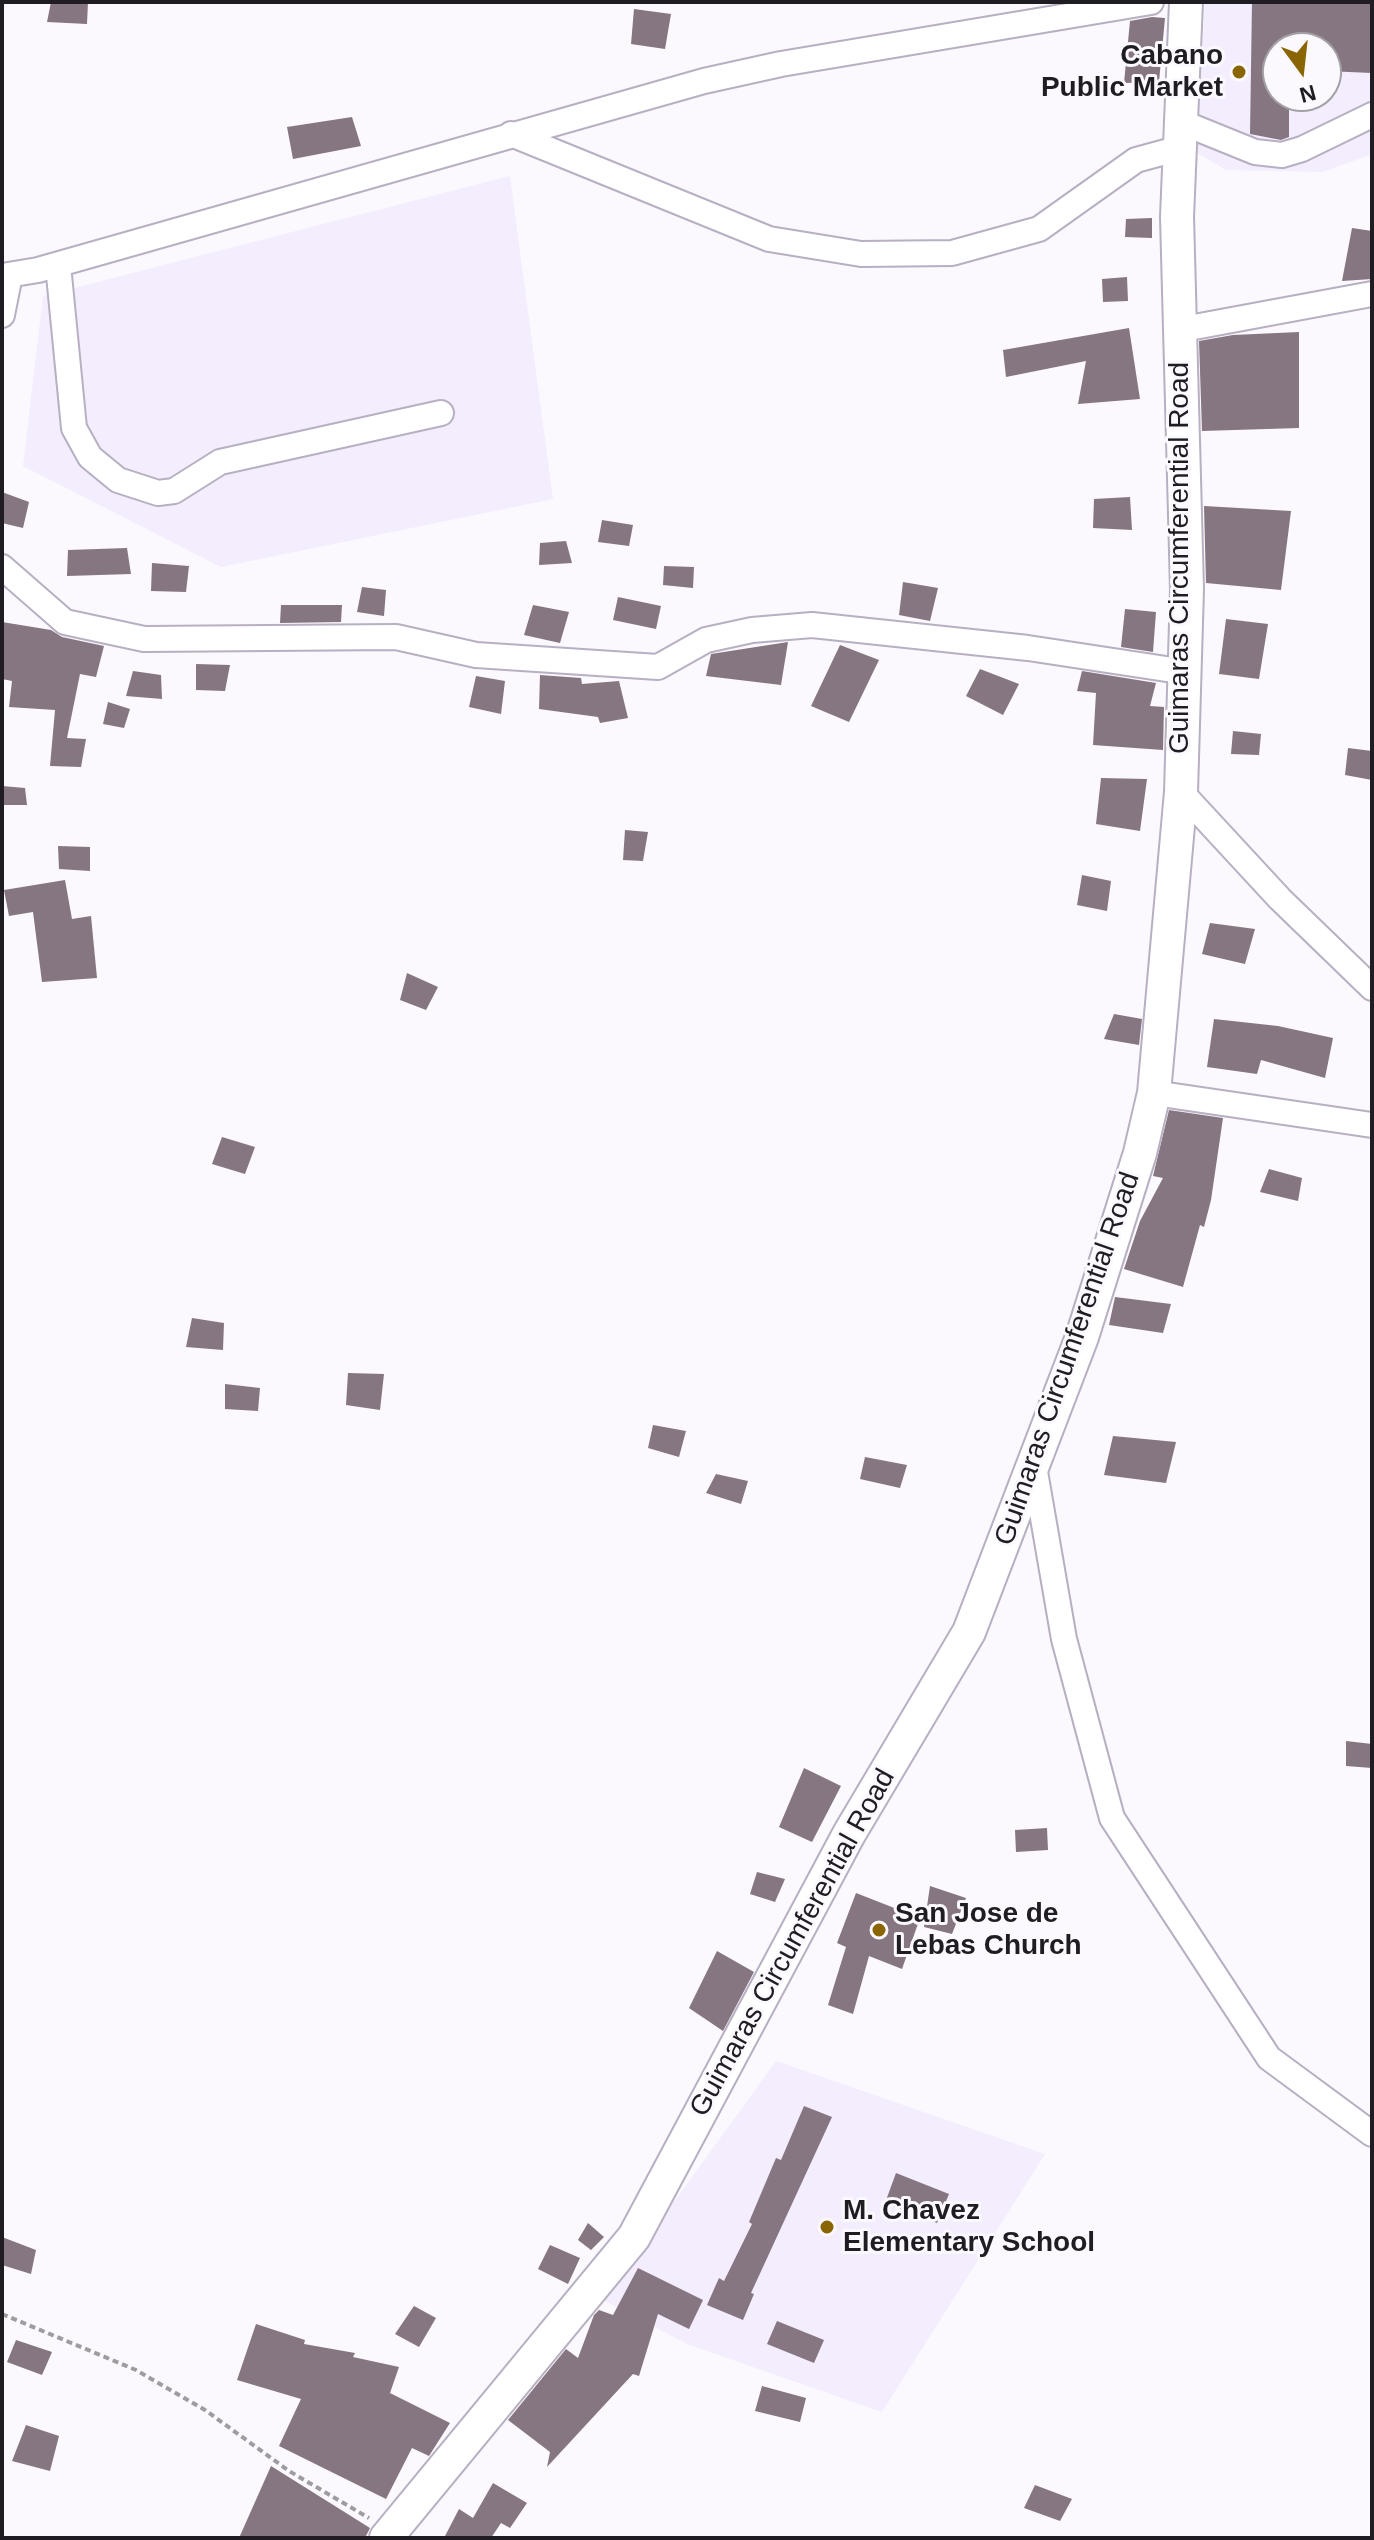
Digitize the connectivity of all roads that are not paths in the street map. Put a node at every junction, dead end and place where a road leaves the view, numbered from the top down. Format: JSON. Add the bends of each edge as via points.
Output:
{"nodes":[{"id":1,"x":1151,"y":2,"type":"edge"},
{"id":2,"x":1186,"y":2,"type":"edge"},
{"id":3,"x":1372,"y":115,"type":"edge"},
{"id":4,"x":511,"y":134,"type":"junction"},
{"id":5,"x":1180,"y":135,"type":"junction"},
{"id":6,"x":58,"y":265,"type":"junction"},
{"id":7,"x":6,"y":276,"type":"edge"},
{"id":8,"x":1372,"y":294,"type":"edge"},
{"id":9,"x":2,"y":315,"type":"edge"},
{"id":10,"x":1178,"y":330,"type":"junction"},
{"id":11,"x":441,"y":413,"type":"dead end"},
{"id":12,"x":2,"y":567,"type":"edge"},
{"id":13,"x":1186,"y":672,"type":"junction"},
{"id":14,"x":1181,"y":792,"type":"junction"},
{"id":15,"x":1372,"y":988,"type":"edge"},
{"id":16,"x":1154,"y":1093,"type":"junction"},
{"id":17,"x":1372,"y":1125,"type":"edge"},
{"id":18,"x":1034,"y":1466,"type":"junction"},
{"id":19,"x":1372,"y":2134,"type":"edge"},
{"id":20,"x":391,"y":2535,"type":"edge"}],
"edges":[{"from":1,"to":4,"type":"street","via":[[781,64]]},
{"from":2,"to":5,"type":"main road","name":"Guimaras Circumferential Road"},
{"from":3,"to":5,"type":"street","via":[[1282,155]]},
{"from":4,"to":5,"type":"street","via":[[769,239],[861,254],[952,253],[1039,229]]},
{"from":4,"to":6,"type":"street"},
{"from":5,"to":10,"type":"main road","name":"Guimaras Circumferential Road"},
{"from":6,"to":7,"type":"street"},
{"from":6,"to":11,"type":"street","via":[[74,428],[90,457],[118,480],[158,493],[174,491],[220,462]]},
{"from":7,"to":9,"type":"street"},
{"from":8,"to":10,"type":"street"},
{"from":10,"to":13,"type":"main road","name":"Guimaras Circumferential Road"},
{"from":12,"to":13,"type":"street","via":[[65,622],[144,639],[396,637],[476,655],[658,667],[706,640],[812,625],[1028,648]]},
{"from":13,"to":14,"type":"main road","name":"Guimaras Circumferential Road"},
{"from":14,"to":15,"type":"street"},
{"from":14,"to":16,"type":"main road","name":"Guimaras Circumferential Road"},
{"from":16,"to":17,"type":"street"},
{"from":16,"to":18,"type":"main road","name":"Guimaras Circumferential Road","via":[[1082,1337]]},
{"from":18,"to":19,"type":"street","via":[[1064,1639],[1112,1818],[1269,2058]]},
{"from":18,"to":20,"type":"main road","name":"Guimaras Circumferential Road","via":[[969,1632],[849,1834],[634,2237]]}]}
